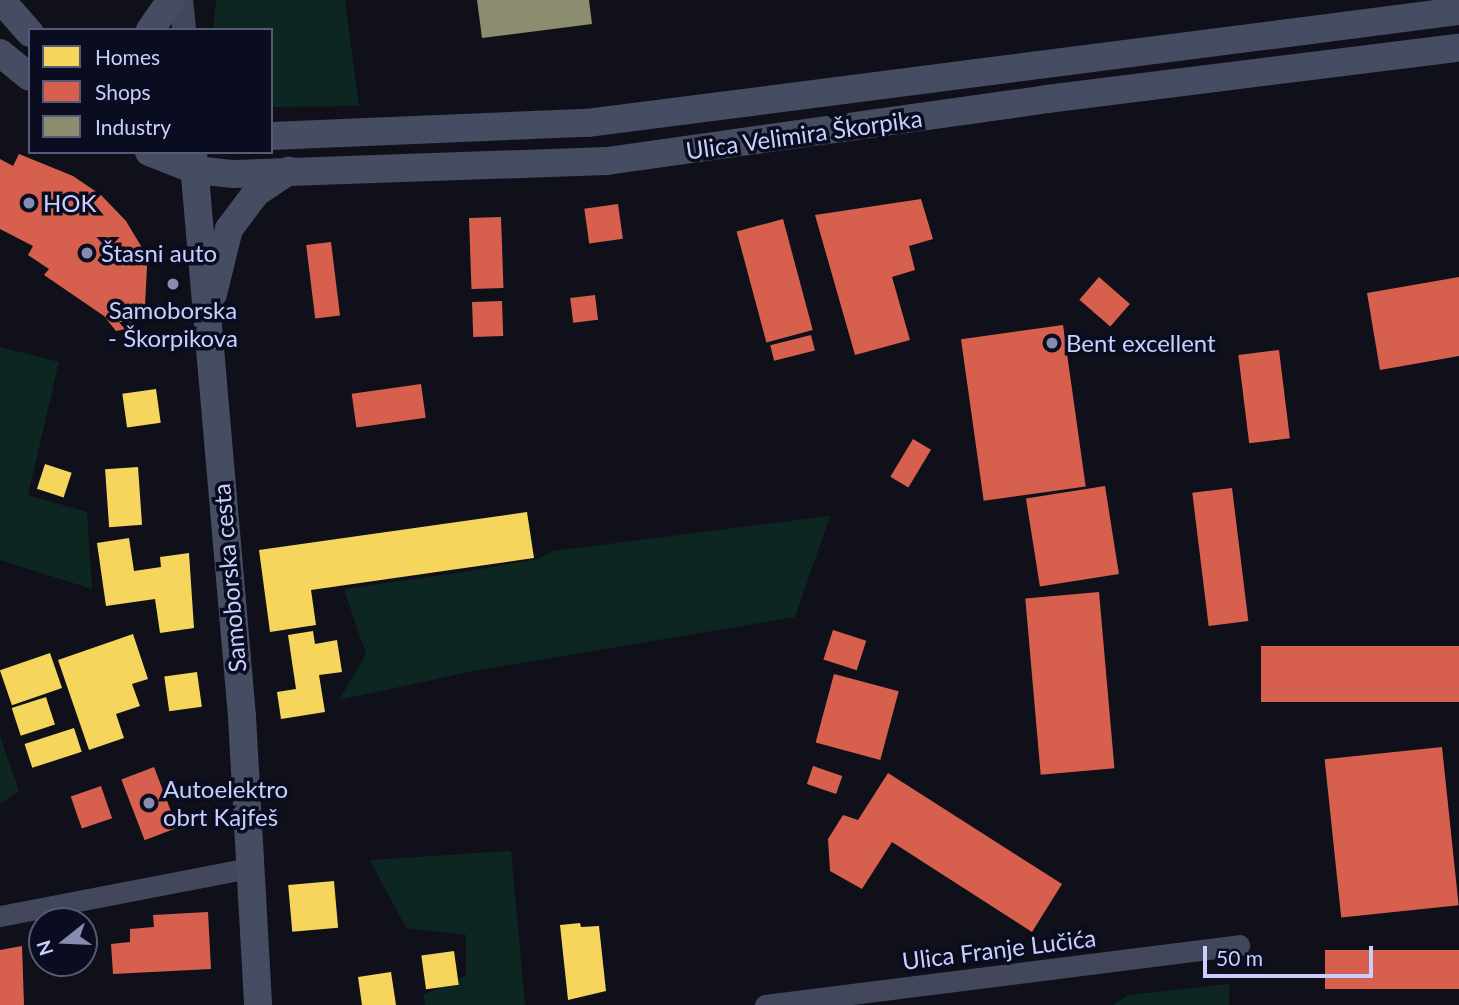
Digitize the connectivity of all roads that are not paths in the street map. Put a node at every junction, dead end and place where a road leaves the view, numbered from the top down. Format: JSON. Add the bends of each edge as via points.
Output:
{"nodes":[{"id":1,"x":1,"y":0,"type":"edge"},
{"id":2,"x":171,"y":0,"type":"edge"},
{"id":3,"x":181,"y":0,"type":"edge"},
{"id":4,"x":1459,"y":11,"type":"edge"},
{"id":5,"x":151,"y":28,"type":"edge"},
{"id":6,"x":184,"y":28,"type":"edge"},
{"id":7,"x":28,"y":31,"type":"edge"},
{"id":8,"x":1459,"y":48,"type":"edge"},
{"id":9,"x":0,"y":52,"type":"edge"},
{"id":10,"x":28,"y":75,"type":"edge"},
{"id":11,"x":273,"y":136,"type":"edge"},
{"id":12,"x":159,"y":154,"type":"edge"},
{"id":13,"x":194,"y":161,"type":"edge"},
{"id":14,"x":289,"y":171,"type":"junction"},
{"id":15,"x":206,"y":321,"type":"junction"},
{"id":16,"x":250,"y":868,"type":"junction"},
{"id":17,"x":0,"y":916,"type":"edge"},
{"id":18,"x":1239,"y":946,"type":"dead end"},
{"id":19,"x":258,"y":1005,"type":"edge"},
{"id":20,"x":765,"y":1005,"type":"edge"}],
"edges":[{"from":1,"to":7,"type":"main road"},
{"from":2,"to":5,"type":"main road"},
{"from":3,"to":6,"type":"street"},
{"from":4,"to":11,"type":"main road","name":"Ulica Velimira Škorpika","via":[[587,123]]},
{"from":8,"to":14,"type":"main road","name":"Ulica Velimira Škorpika","via":[[1047,99],[607,161]]},
{"from":9,"to":10,"type":"main road"},
{"from":12,"to":13,"type":"main road","name":"Ulica Velimira Škorpika"},
{"from":13,"to":14,"type":"main road","name":"Ulica Velimira Škorpika"},
{"from":13,"to":15,"type":"main road","name":"Samoborska cesta"},
{"from":14,"to":15,"type":"main road","via":[[256,193],[229,229]]},
{"from":15,"to":16,"type":"main road","name":"Samoborska cesta","via":[[242,717]]},
{"from":16,"to":17,"type":"street"},
{"from":16,"to":19,"type":"main road","name":"Samoborska cesta"},
{"from":18,"to":20,"type":"street","name":"Ulica Franje Lučića"}]}
